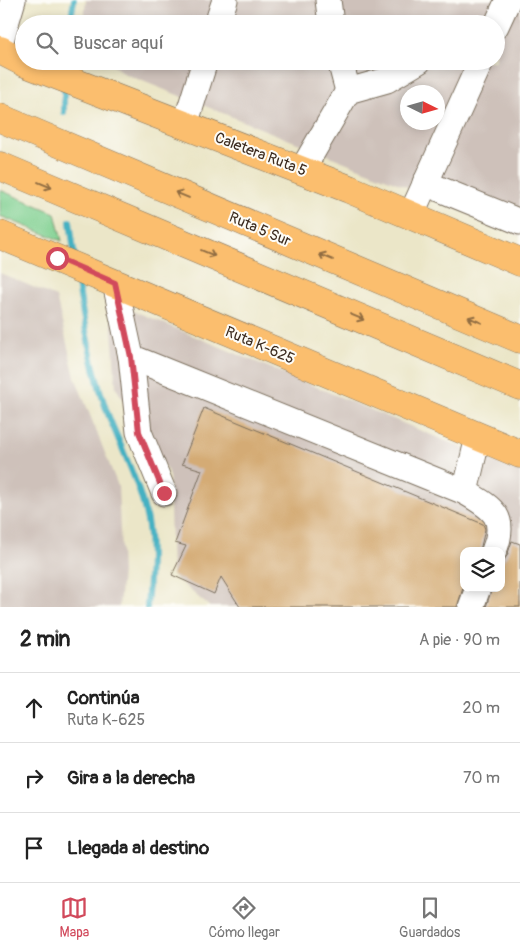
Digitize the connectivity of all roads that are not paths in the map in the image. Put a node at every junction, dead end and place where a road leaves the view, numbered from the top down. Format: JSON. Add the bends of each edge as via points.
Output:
{"nodes":[{"id":1,"x":13,"y":0,"type":"edge"},
{"id":2,"x":225,"y":0,"type":"edge"},
{"id":3,"x":328,"y":0,"type":"edge"},
{"id":4,"x":508,"y":0,"type":"edge"},
{"id":5,"x":220,"y":15,"type":"edge"},
{"id":6,"x":330,"y":15,"type":"edge"},
{"id":7,"x":501,"y":15,"type":"edge"},
{"id":8,"x":0,"y":44,"type":"edge"},
{"id":9,"x":0,"y":50,"type":"edge"},
{"id":10,"x":15,"y":57,"type":"edge"},
{"id":11,"x":45,"y":70,"type":"edge"},
{"id":12,"x":202,"y":70,"type":"edge"},
{"id":13,"x":342,"y":70,"type":"edge"},
{"id":14,"x":404,"y":70,"type":"edge"},
{"id":15,"x":476,"y":70,"type":"edge"},
{"id":16,"x":348,"y":91,"type":"junction"},
{"id":17,"x":0,"y":118,"type":"edge"},
{"id":18,"x":184,"y":125,"type":"junction"},
{"id":19,"x":0,"y":166,"type":"edge"},
{"id":20,"x":302,"y":170,"type":"junction"},
{"id":21,"x":426,"y":183,"type":"junction"},
{"id":22,"x":411,"y":216,"type":"junction"},
{"id":23,"x":520,"y":222,"type":"edge"},
{"id":24,"x":0,"y":235,"type":"edge"},
{"id":25,"x":520,"y":262,"type":"edge"},
{"id":26,"x":104,"y":278,"type":"junction"},
{"id":27,"x":520,"y":339,"type":"edge"},
{"id":28,"x":131,"y":357,"type":"junction"},
{"id":29,"x":520,"y":386,"type":"edge"},
{"id":30,"x":478,"y":436,"type":"junction"},
{"id":31,"x":520,"y":454,"type":"edge"},
{"id":32,"x":464,"y":492,"type":"junction"},
{"id":33,"x":164,"y":493,"type":"dead end"},
{"id":34,"x":495,"y":547,"type":"edge"},
{"id":35,"x":477,"y":592,"type":"edge"},
{"id":36,"x":471,"y":607,"type":"edge"}],
"edges":[{"from":1,"to":8,"type":"lane"},
{"from":2,"to":5,"type":"lane"},
{"from":3,"to":6,"type":"lane"},
{"from":4,"to":7,"type":"lane"},
{"from":9,"to":10,"type":"main road","name":"Caletera Ruta 5"},
{"from":11,"to":18,"type":"main road","name":"Caletera Ruta 5"},
{"from":12,"to":18,"type":"lane"},
{"from":13,"to":16,"type":"lane"},
{"from":14,"to":16,"type":"lane","via":[[387,80]]},
{"from":15,"to":21,"type":"lane"},
{"from":16,"to":20,"type":"lane"},
{"from":27,"to":17,"type":"main road","name":"Ruta 5 Sur","one_way":true},
{"from":18,"to":20,"type":"main road","name":"Caletera Ruta 5"},
{"from":19,"to":29,"type":"main road","one_way":true},
{"from":20,"to":22,"type":"main road","name":"Caletera Ruta 5"},
{"from":21,"to":22,"type":"lane"},
{"from":21,"to":23,"type":"lane"},
{"from":22,"to":25,"type":"main road","name":"Caletera Ruta 5"},
{"from":24,"to":26,"type":"main road","name":"Ruta K-625"},
{"from":26,"to":28,"type":"lane"},
{"from":26,"to":30,"type":"main road","name":"Ruta K-625"},
{"from":28,"to":32,"type":"lane"},
{"from":28,"to":33,"type":"lane","via":[[139,432]]},
{"from":30,"to":31,"type":"main road","name":"Ruta K-625"},
{"from":30,"to":32,"type":"lane"},
{"from":32,"to":34,"type":"lane","via":[[490,507],[497,516],[500,531]]},
{"from":35,"to":36,"type":"lane"}]}
